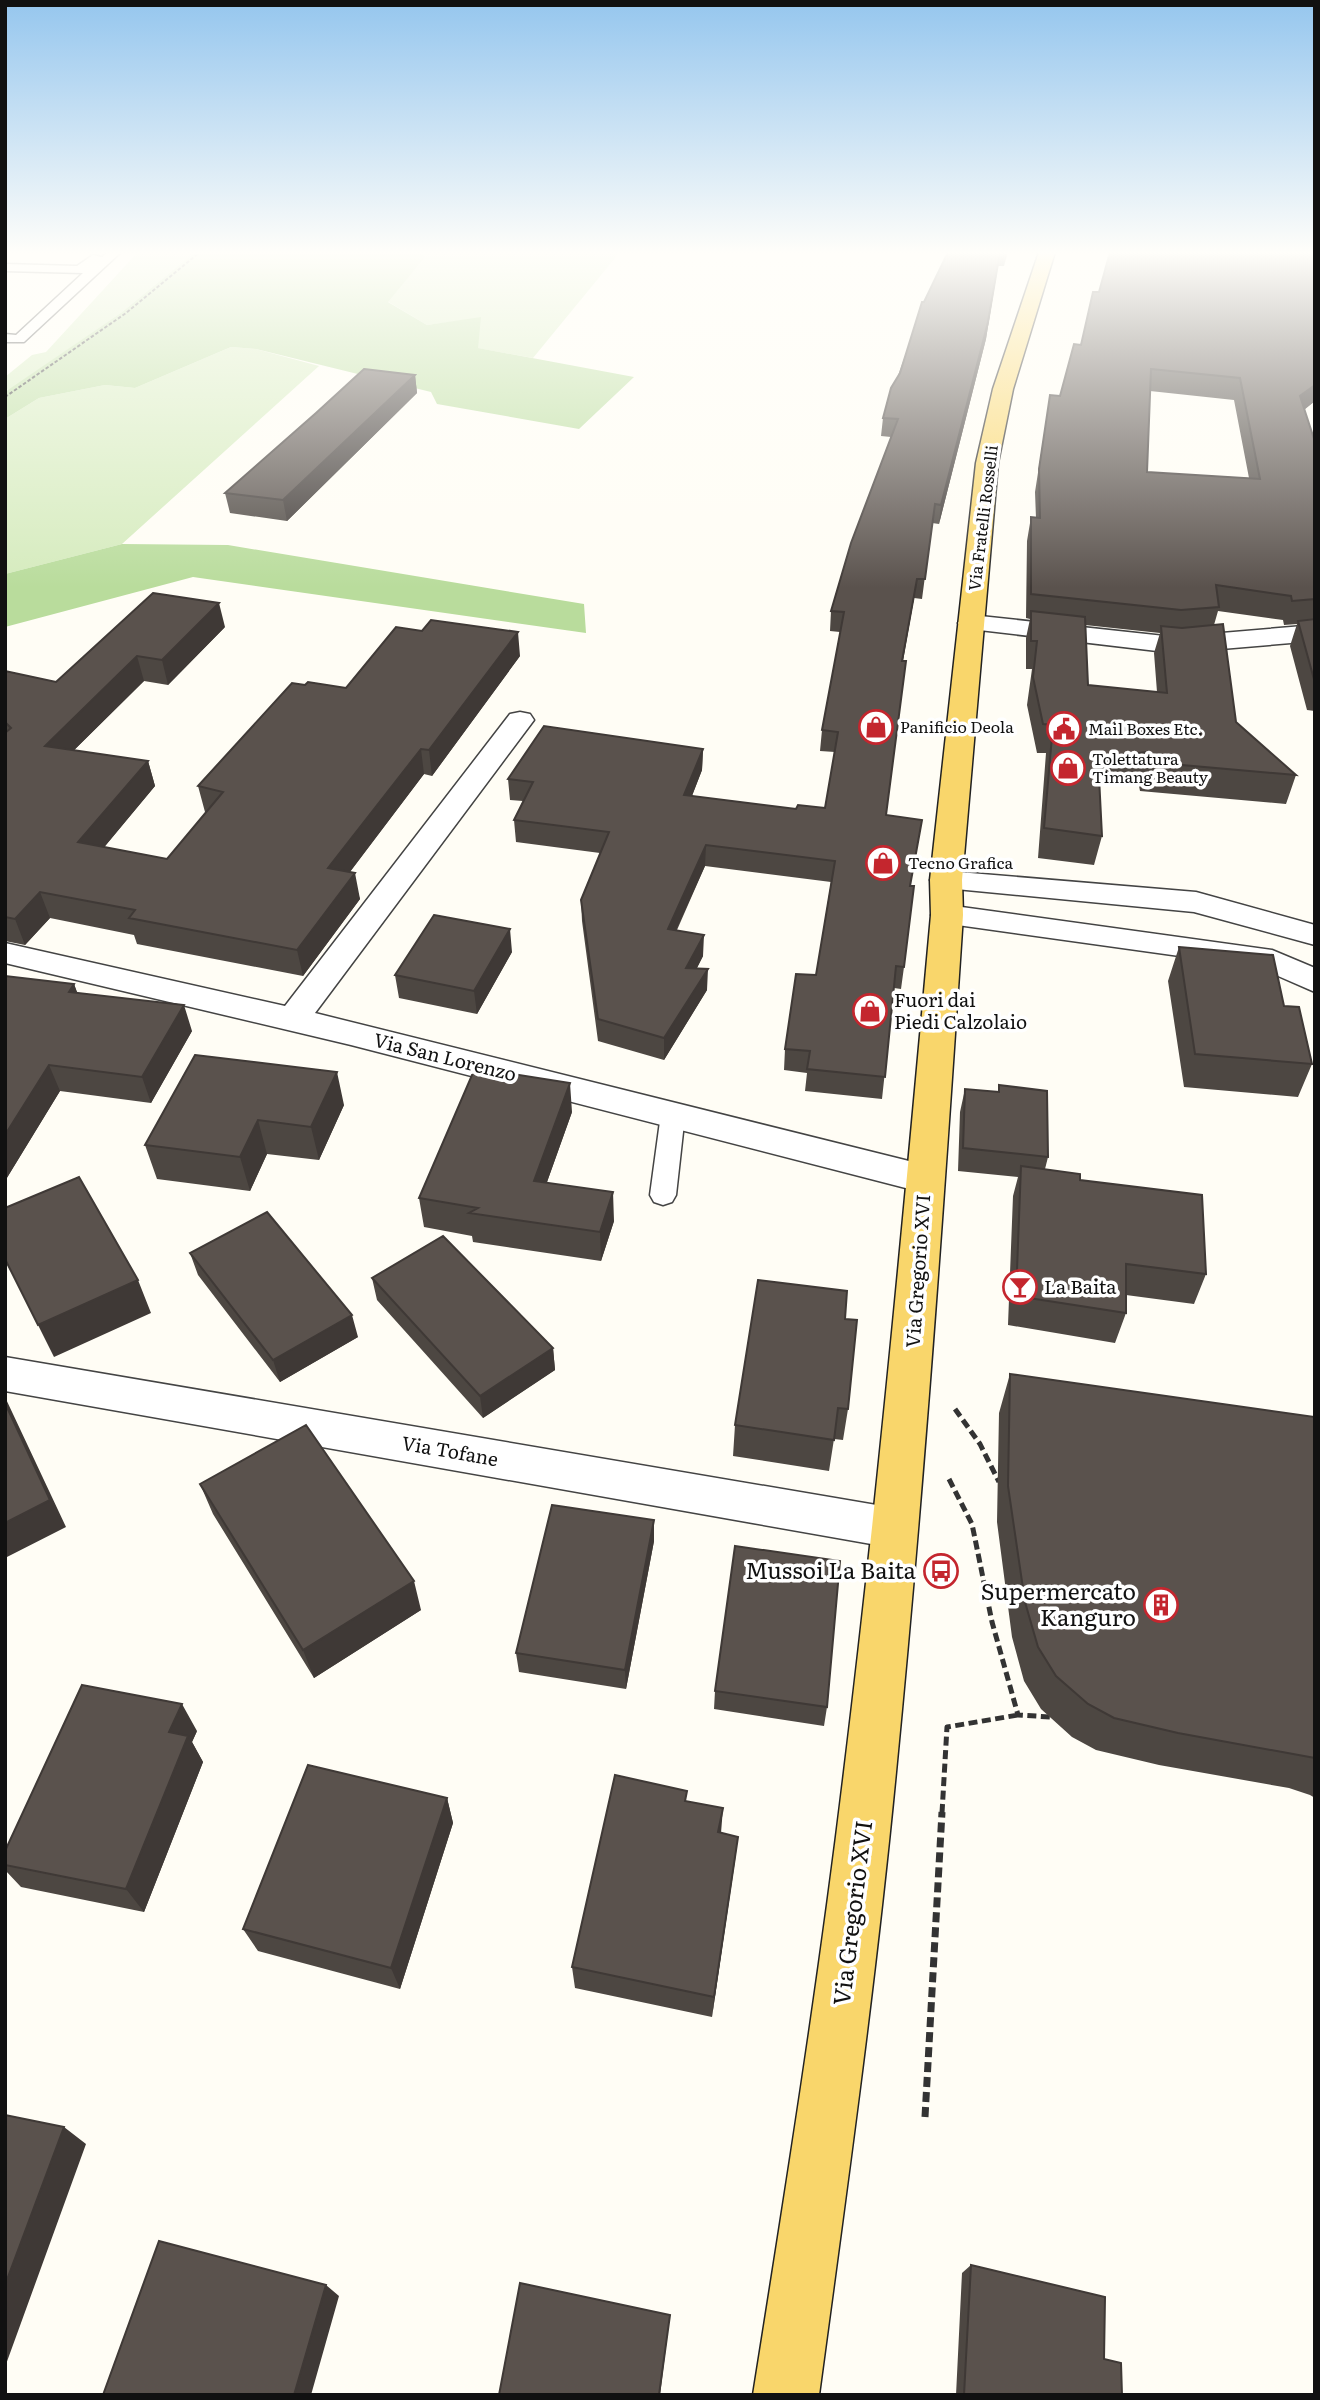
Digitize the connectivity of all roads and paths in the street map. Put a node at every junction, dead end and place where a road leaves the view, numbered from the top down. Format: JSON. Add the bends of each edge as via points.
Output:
{"nodes":[{"id":1,"x":53,"y":364,"type":"edge"},
{"id":2,"x":1011,"y":364,"type":"edge"},
{"id":3,"x":5,"y":397,"type":"edge"},
{"id":4,"x":971,"y":623,"type":"junction"},
{"id":5,"x":1315,"y":632,"type":"edge"},
{"id":6,"x":520,"y":720,"type":"dead end"},
{"id":7,"x":946,"y":880,"type":"junction"},
{"id":8,"x":947,"y":915,"type":"junction"},
{"id":9,"x":1315,"y":935,"type":"edge"},
{"id":10,"x":5,"y":953,"type":"edge"},
{"id":11,"x":1315,"y":981,"type":"edge"},
{"id":12,"x":292,"y":1020,"type":"junction"},
{"id":13,"x":673,"y":1114,"type":"junction"},
{"id":14,"x":925,"y":1180,"type":"junction"},
{"id":15,"x":663,"y":1195,"type":"dead end"},
{"id":16,"x":912,"y":1363,"type":"junction"},
{"id":17,"x":5,"y":1374,"type":"edge"},
{"id":18,"x":904,"y":1429,"type":"junction"},
{"id":19,"x":1005,"y":1493,"type":"edge"},
{"id":20,"x":894,"y":1528,"type":"junction"},
{"id":21,"x":1018,"y":1715,"type":"junction"},
{"id":22,"x":1051,"y":1717,"type":"dead end"},
{"id":23,"x":925,"y":2117,"type":"dead end"},
{"id":24,"x":786,"y":2395,"type":"edge"}],
"edges":[{"from":1,"to":3,"type":"path"},
{"from":2,"to":4,"type":"main road","name":"Via Fratelli Rosselli","via":[[987,463]]},
{"from":4,"to":5,"type":"street","via":[[1174,645]]},
{"from":4,"to":7,"type":"main road","name":"Via Fratelli Rosselli"},
{"from":6,"to":12,"type":"street"},
{"from":7,"to":8,"type":"main road","name":"Via Fratelli Rosselli"},
{"from":7,"to":9,"type":"street","via":[[1196,902]]},
{"from":8,"to":11,"type":"street","via":[[1244,955],[1272,961]]},
{"from":8,"to":14,"type":"main road","name":"Via Fratelli Rosselli"},
{"from":10,"to":12,"type":"street","name":"Via San Lorenzo"},
{"from":12,"to":13,"type":"street","name":"Via San Lorenzo"},
{"from":13,"to":14,"type":"street","name":"Via San Lorenzo"},
{"from":13,"to":15,"type":"lane"},
{"from":14,"to":16,"type":"main road","name":"Via Gregorio XVI"},
{"from":16,"to":18,"type":"main road","name":"Via Gregorio XVI"},
{"from":16,"to":19,"type":"path","name":"Via Gregorio XVI","via":[[948,1400]]},
{"from":17,"to":20,"type":"street","name":"Via Tofane"},
{"from":18,"to":20,"type":"main road","name":"Via Gregorio XVI"},
{"from":18,"to":21,"type":"path","via":[[947,1475],[972,1524],[992,1622]]},
{"from":20,"to":24,"type":"main road","name":"Via Gregorio XVI","via":[[870,1776],[833,2075]]},
{"from":21,"to":22,"type":"path"},
{"from":21,"to":23,"type":"path","via":[[947,1727]]}]}
